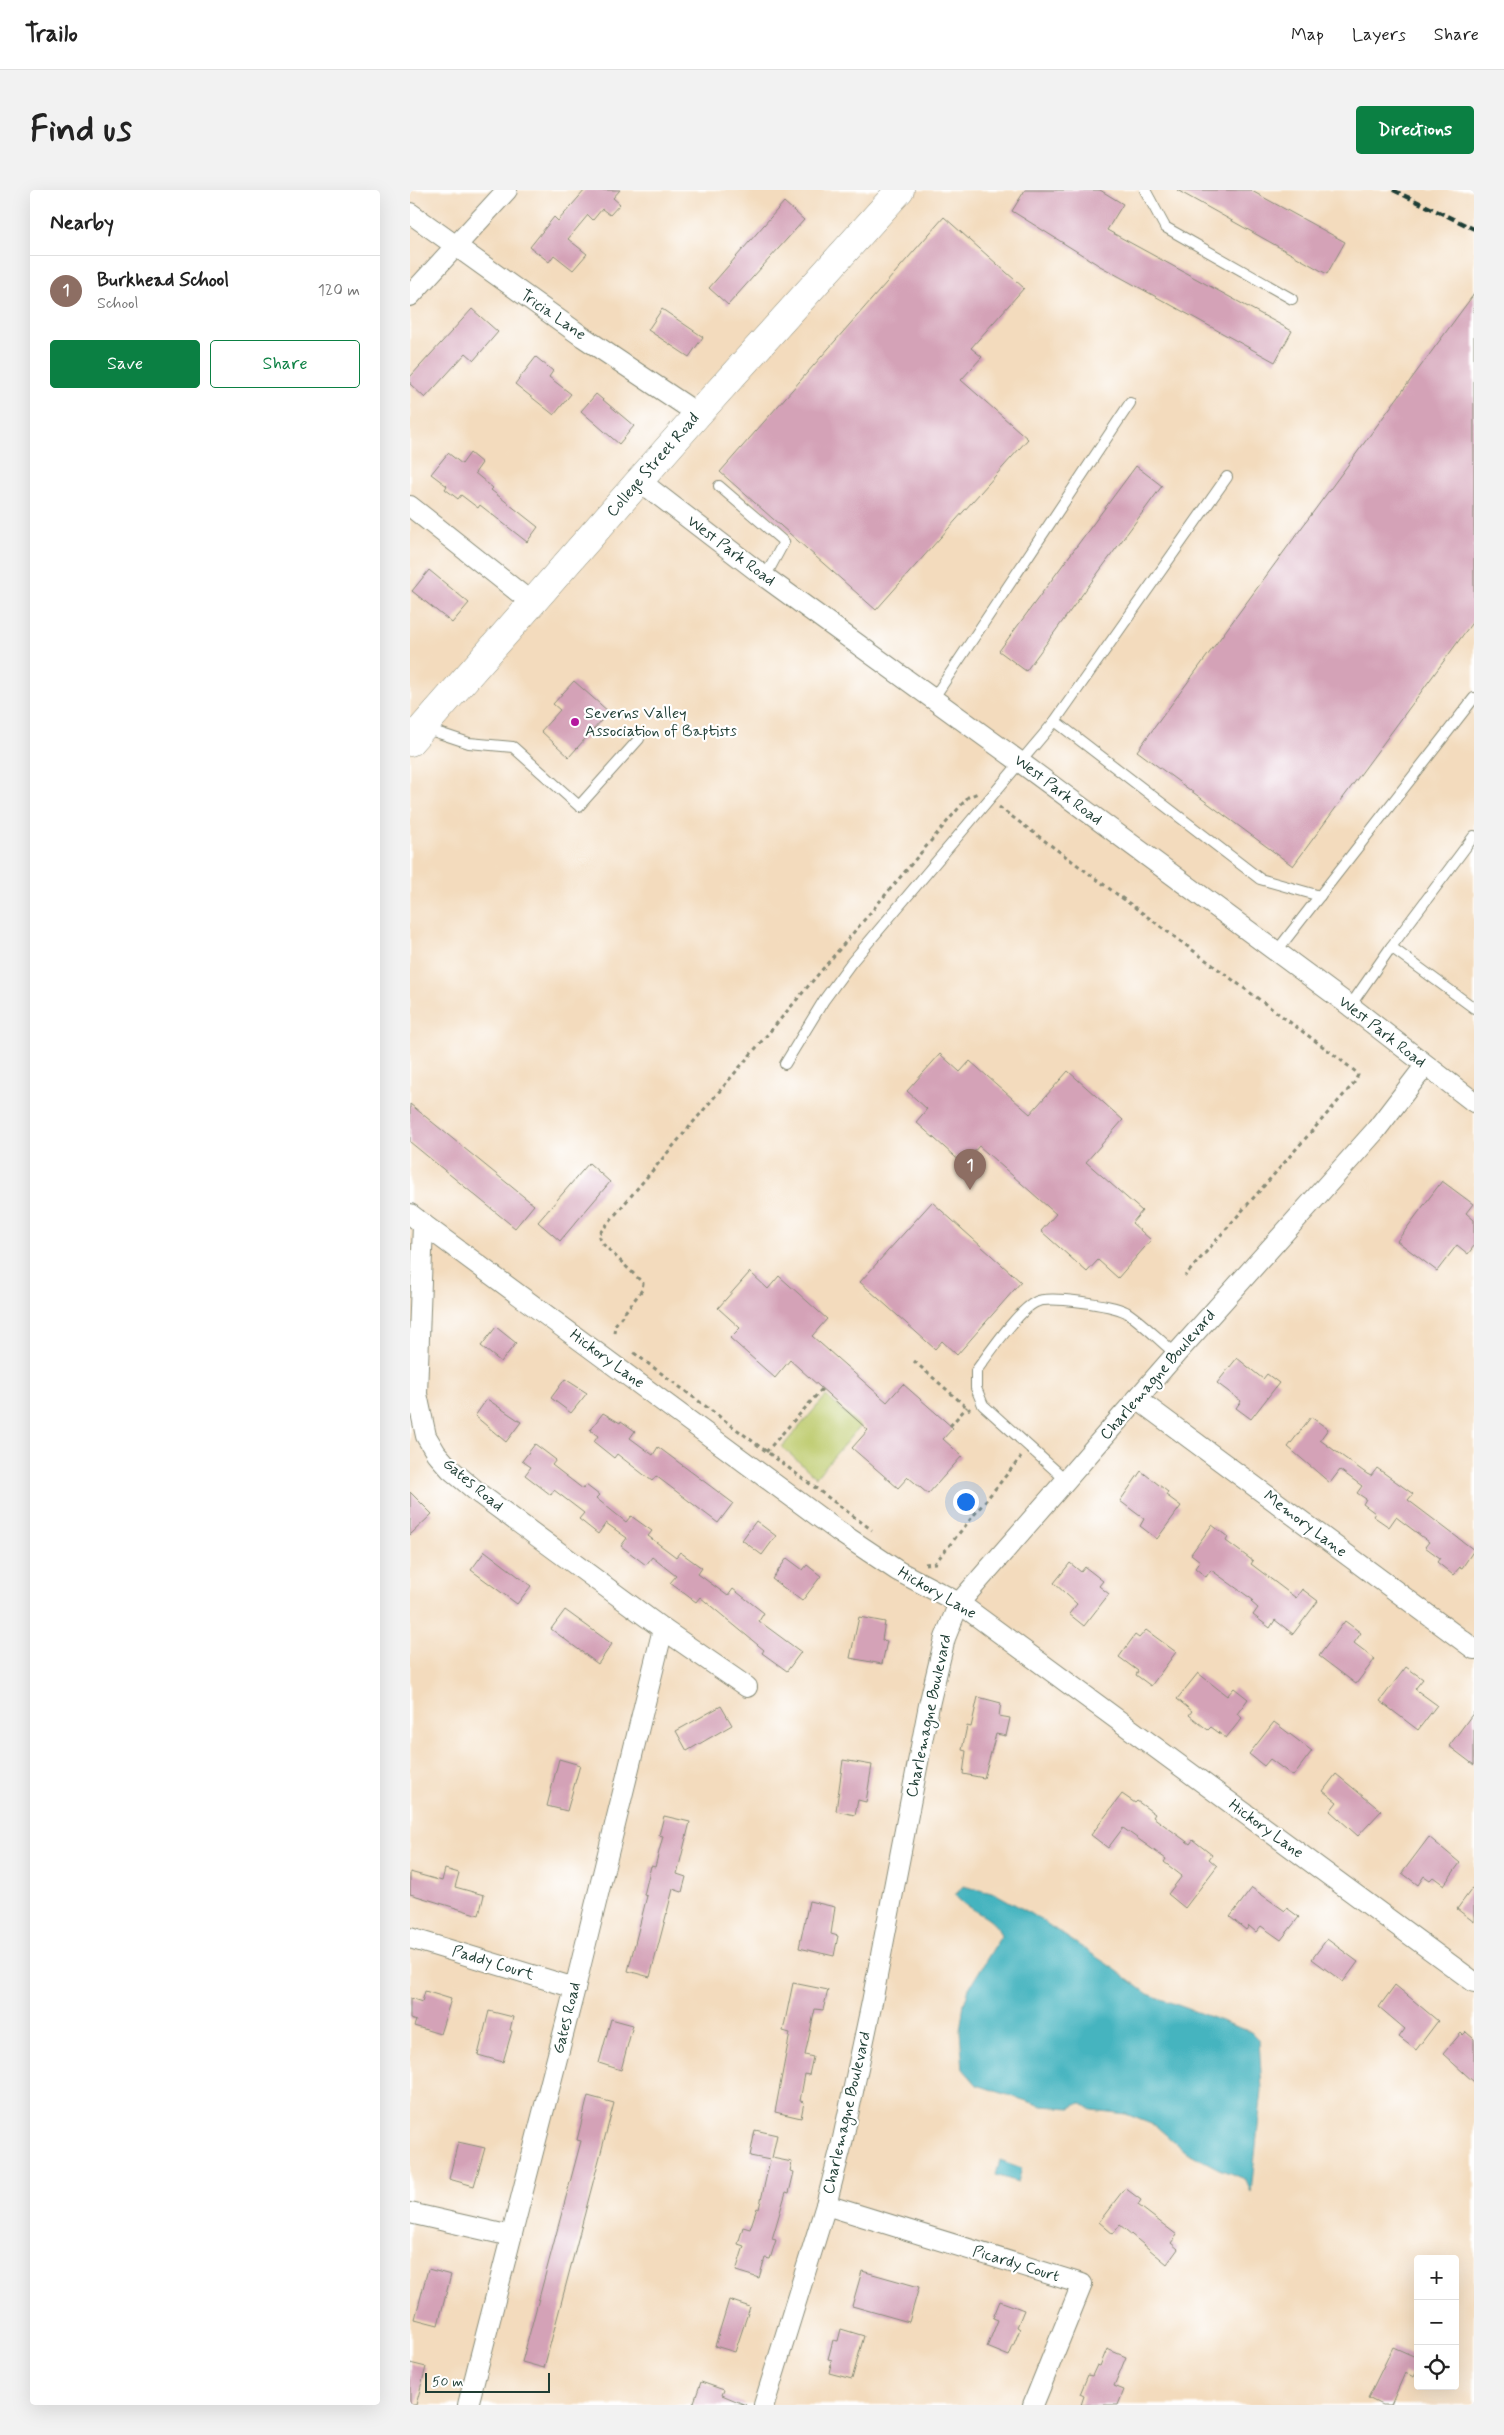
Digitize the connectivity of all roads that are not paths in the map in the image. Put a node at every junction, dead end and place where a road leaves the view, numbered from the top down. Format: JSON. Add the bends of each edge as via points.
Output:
{"nodes":[{"id":1,"x":507,"y":190,"type":"edge"},
{"id":2,"x":900,"y":190,"type":"edge"},
{"id":3,"x":1145,"y":190,"type":"edge"},
{"id":4,"x":410,"y":214,"type":"edge"},
{"id":5,"x":455,"y":246,"type":"junction"},
{"id":6,"x":410,"y":296,"type":"edge"},
{"id":7,"x":1292,"y":299,"type":"dead end"},
{"id":8,"x":1130,"y":403,"type":"dead end"},
{"id":9,"x":698,"y":414,"type":"junction"},
{"id":10,"x":1227,"y":477,"type":"dead end"},
{"id":11,"x":640,"y":480,"type":"junction"},
{"id":12,"x":719,"y":486,"type":"dead end"},
{"id":13,"x":410,"y":506,"type":"edge"},
{"id":14,"x":765,"y":577,"type":"junction"},
{"id":15,"x":532,"y":603,"type":"junction"},
{"id":16,"x":1474,"y":698,"type":"edge"},
{"id":17,"x":933,"y":699,"type":"junction"},
{"id":18,"x":1055,"y":721,"type":"junction"},
{"id":19,"x":417,"y":735,"type":"edge"},
{"id":20,"x":639,"y":739,"type":"dead end"},
{"id":21,"x":1020,"y":762,"type":"junction"},
{"id":22,"x":1474,"y":836,"type":"edge"},
{"id":23,"x":1320,"y":896,"type":"junction"},
{"id":24,"x":1391,"y":947,"type":"junction"},
{"id":25,"x":1276,"y":952,"type":"junction"},
{"id":26,"x":1350,"y":1006,"type":"junction"},
{"id":27,"x":1474,"y":1008,"type":"edge"},
{"id":28,"x":785,"y":1064,"type":"dead end"},
{"id":29,"x":1426,"y":1066,"type":"junction"},
{"id":30,"x":1474,"y":1102,"type":"edge"},
{"id":31,"x":416,"y":1219,"type":"edge"},
{"id":32,"x":1176,"y":1354,"type":"junction"},
{"id":33,"x":1137,"y":1399,"type":"junction"},
{"id":34,"x":415,"y":1420,"type":"edge"},
{"id":35,"x":1066,"y":1480,"type":"junction"},
{"id":36,"x":959,"y":1603,"type":"junction"},
{"id":37,"x":663,"y":1630,"type":"junction"},
{"id":38,"x":1474,"y":1649,"type":"edge"},
{"id":39,"x":746,"y":1687,"type":"dead end"},
{"id":40,"x":410,"y":1938,"type":"edge"},
{"id":41,"x":1474,"y":1982,"type":"edge"},
{"id":42,"x":575,"y":1988,"type":"junction"},
{"id":43,"x":826,"y":2205,"type":"junction"},
{"id":44,"x":410,"y":2212,"type":"edge"},
{"id":45,"x":511,"y":2236,"type":"junction"},
{"id":46,"x":468,"y":2405,"type":"edge"},
{"id":47,"x":764,"y":2405,"type":"edge"},
{"id":48,"x":1033,"y":2405,"type":"edge"}],
"edges":[{"from":1,"to":5,"type":"street"},
{"from":2,"to":9,"type":"street","name":"College Street Road"},
{"from":3,"to":7,"type":"lane","via":[[1165,228]]},
{"from":4,"to":5,"type":"street","name":"Tricia Lane"},
{"from":5,"to":6,"type":"street"},
{"from":5,"to":9,"type":"street","name":"Tricia Lane"},
{"from":8,"to":17,"type":"lane"},
{"from":9,"to":11,"type":"street","name":"College Street Road"},
{"from":10,"to":18,"type":"lane"},
{"from":11,"to":14,"type":"street","name":"West Park Road"},
{"from":11,"to":15,"type":"street","name":"College Street Road"},
{"from":12,"to":14,"type":"lane","via":[[784,542]]},
{"from":13,"to":15,"type":"street"},
{"from":14,"to":17,"type":"street","name":"West Park Road"},
{"from":15,"to":19,"type":"street","name":"College Street Road"},
{"from":16,"to":23,"type":"lane"},
{"from":17,"to":21,"type":"street","name":"West Park Road"},
{"from":18,"to":21,"type":"lane"},
{"from":18,"to":23,"type":"lane","via":[[1260,879]]},
{"from":19,"to":20,"type":"lane","via":[[513,748],[579,806]]},
{"from":21,"to":25,"type":"street","name":"West Park Road"},
{"from":21,"to":28,"type":"lane","via":[[851,963]]},
{"from":22,"to":24,"type":"lane"},
{"from":23,"to":25,"type":"lane"},
{"from":24,"to":26,"type":"lane"},
{"from":24,"to":27,"type":"lane"},
{"from":25,"to":26,"type":"street","name":"West Park Road"},
{"from":26,"to":29,"type":"street","name":"West Park Road"},
{"from":29,"to":30,"type":"street","name":"West Park Road"},
{"from":29,"to":32,"type":"street","name":"Charlemagne Boulevard","via":[[1376,1130]]},
{"from":31,"to":34,"type":"street","name":"Gates Road"},
{"from":31,"to":36,"type":"street","name":"Hickory Lane","via":[[838,1531],[898,1571]]},
{"from":32,"to":33,"type":"street","name":"Charlemagne Boulevard"},
{"from":32,"to":35,"type":"lane","via":[[1126,1312],[1089,1303],[1050,1299],[1036,1302],[1024,1311],[976,1371],[976,1388],[983,1405]]},
{"from":33,"to":35,"type":"street","name":"Charlemagne Boulevard"},
{"from":33,"to":38,"type":"street","name":"Memory Lane"},
{"from":34,"to":37,"type":"street","name":"Gates Road","via":[[450,1469]]},
{"from":35,"to":36,"type":"street","name":"Charlemagne Boulevard"},
{"from":36,"to":41,"type":"street","name":"Hickory Lane"},
{"from":36,"to":43,"type":"street","name":"Charlemagne Boulevard","via":[[945,1638],[929,1705],[872,2002]]},
{"from":37,"to":39,"type":"street","name":"Gates Road"},
{"from":37,"to":42,"type":"street","name":"Gates Road"},
{"from":40,"to":42,"type":"street","name":"Paddy Court"},
{"from":42,"to":45,"type":"street","name":"Gates Road"},
{"from":43,"to":47,"type":"street","name":"Charlemagne Boulevard"},
{"from":43,"to":48,"type":"street","name":"Picardy Court","via":[[1082,2284]]},
{"from":44,"to":45,"type":"street"},
{"from":45,"to":46,"type":"street","name":"Gates Road"}]}
